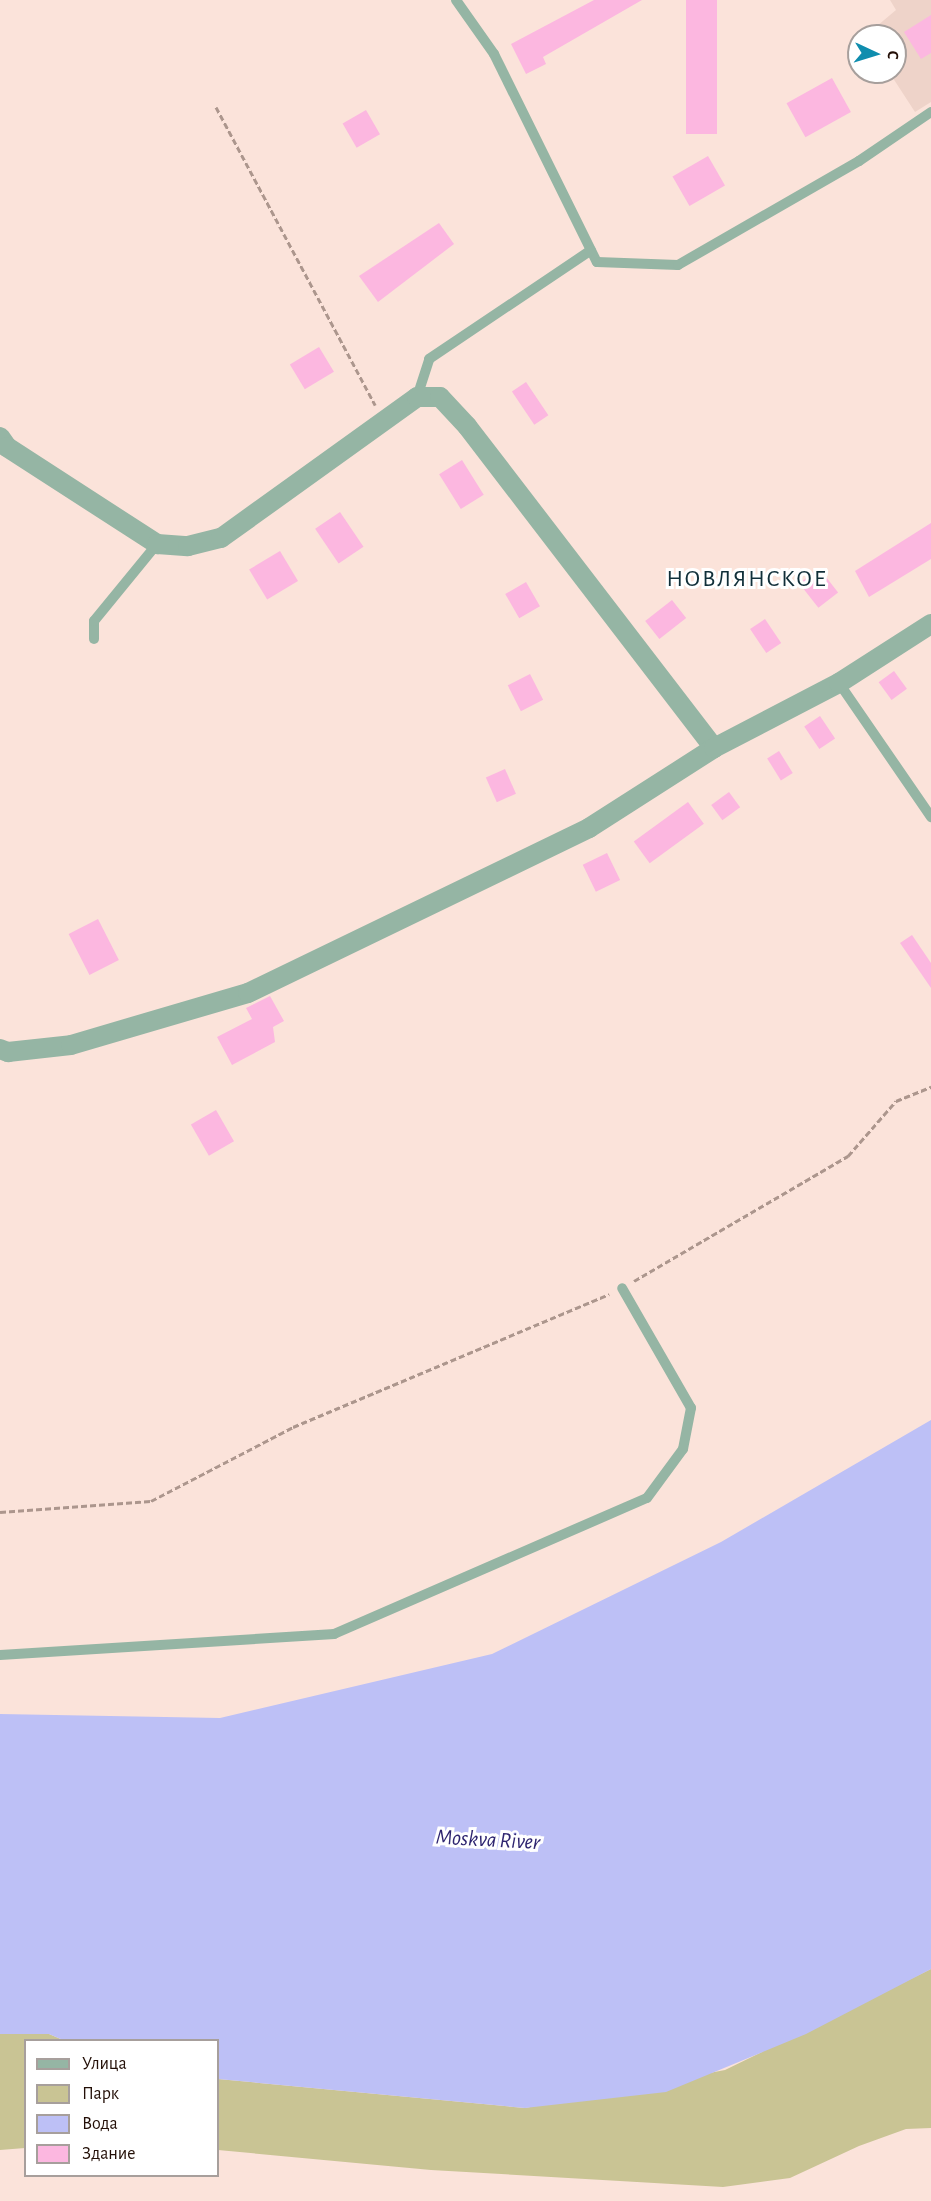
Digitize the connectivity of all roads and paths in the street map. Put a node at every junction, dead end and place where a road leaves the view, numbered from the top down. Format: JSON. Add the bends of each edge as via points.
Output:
{"nodes":[{"id":1,"x":456,"y":0,"type":"edge"},
{"id":2,"x":216,"y":107,"type":"dead end"},
{"id":3,"x":931,"y":112,"type":"edge"},
{"id":4,"x":591,"y":250,"type":"junction"},
{"id":5,"x":417,"y":397,"type":"junction"},
{"id":6,"x":384,"y":420,"type":"junction"},
{"id":7,"x":0,"y":437,"type":"edge"},
{"id":8,"x":157,"y":544,"type":"junction"},
{"id":9,"x":931,"y":624,"type":"edge"},
{"id":10,"x":94,"y":639,"type":"dead end"},
{"id":11,"x":839,"y":683,"type":"junction"},
{"id":12,"x":714,"y":748,"type":"junction"},
{"id":13,"x":931,"y":818,"type":"edge"},
{"id":14,"x":0,"y":1049,"type":"edge"},
{"id":15,"x":931,"y":1087,"type":"edge"},
{"id":16,"x":622,"y":1288,"type":"junction"},
{"id":17,"x":0,"y":1512,"type":"edge"},
{"id":18,"x":0,"y":1655,"type":"edge"}],
"edges":[{"from":1,"to":4,"type":"lane","via":[[494,54]]},
{"from":2,"to":6,"type":"path","via":[[344,354]]},
{"from":3,"to":4,"type":"lane","via":[[859,161],[678,265],[597,262]]},
{"from":4,"to":5,"type":"lane","via":[[429,359]]},
{"from":5,"to":6,"type":"street"},
{"from":5,"to":12,"type":"street","via":[[440,397],[467,426]]},
{"from":6,"to":8,"type":"street","via":[[221,538],[188,546]]},
{"from":7,"to":8,"type":"street","via":[[7,447]]},
{"from":8,"to":10,"type":"lane","via":[[94,621]]},
{"from":9,"to":11,"type":"street"},
{"from":11,"to":12,"type":"street"},
{"from":11,"to":13,"type":"lane"},
{"from":12,"to":14,"type":"street","via":[[589,828],[248,993],[71,1045],[8,1052]]},
{"from":15,"to":16,"type":"path","via":[[896,1101],[848,1156]]},
{"from":16,"to":17,"type":"path","via":[[293,1427],[151,1501]]},
{"from":16,"to":18,"type":"lane","via":[[691,1408],[683,1449],[648,1498],[334,1634]]}]}
